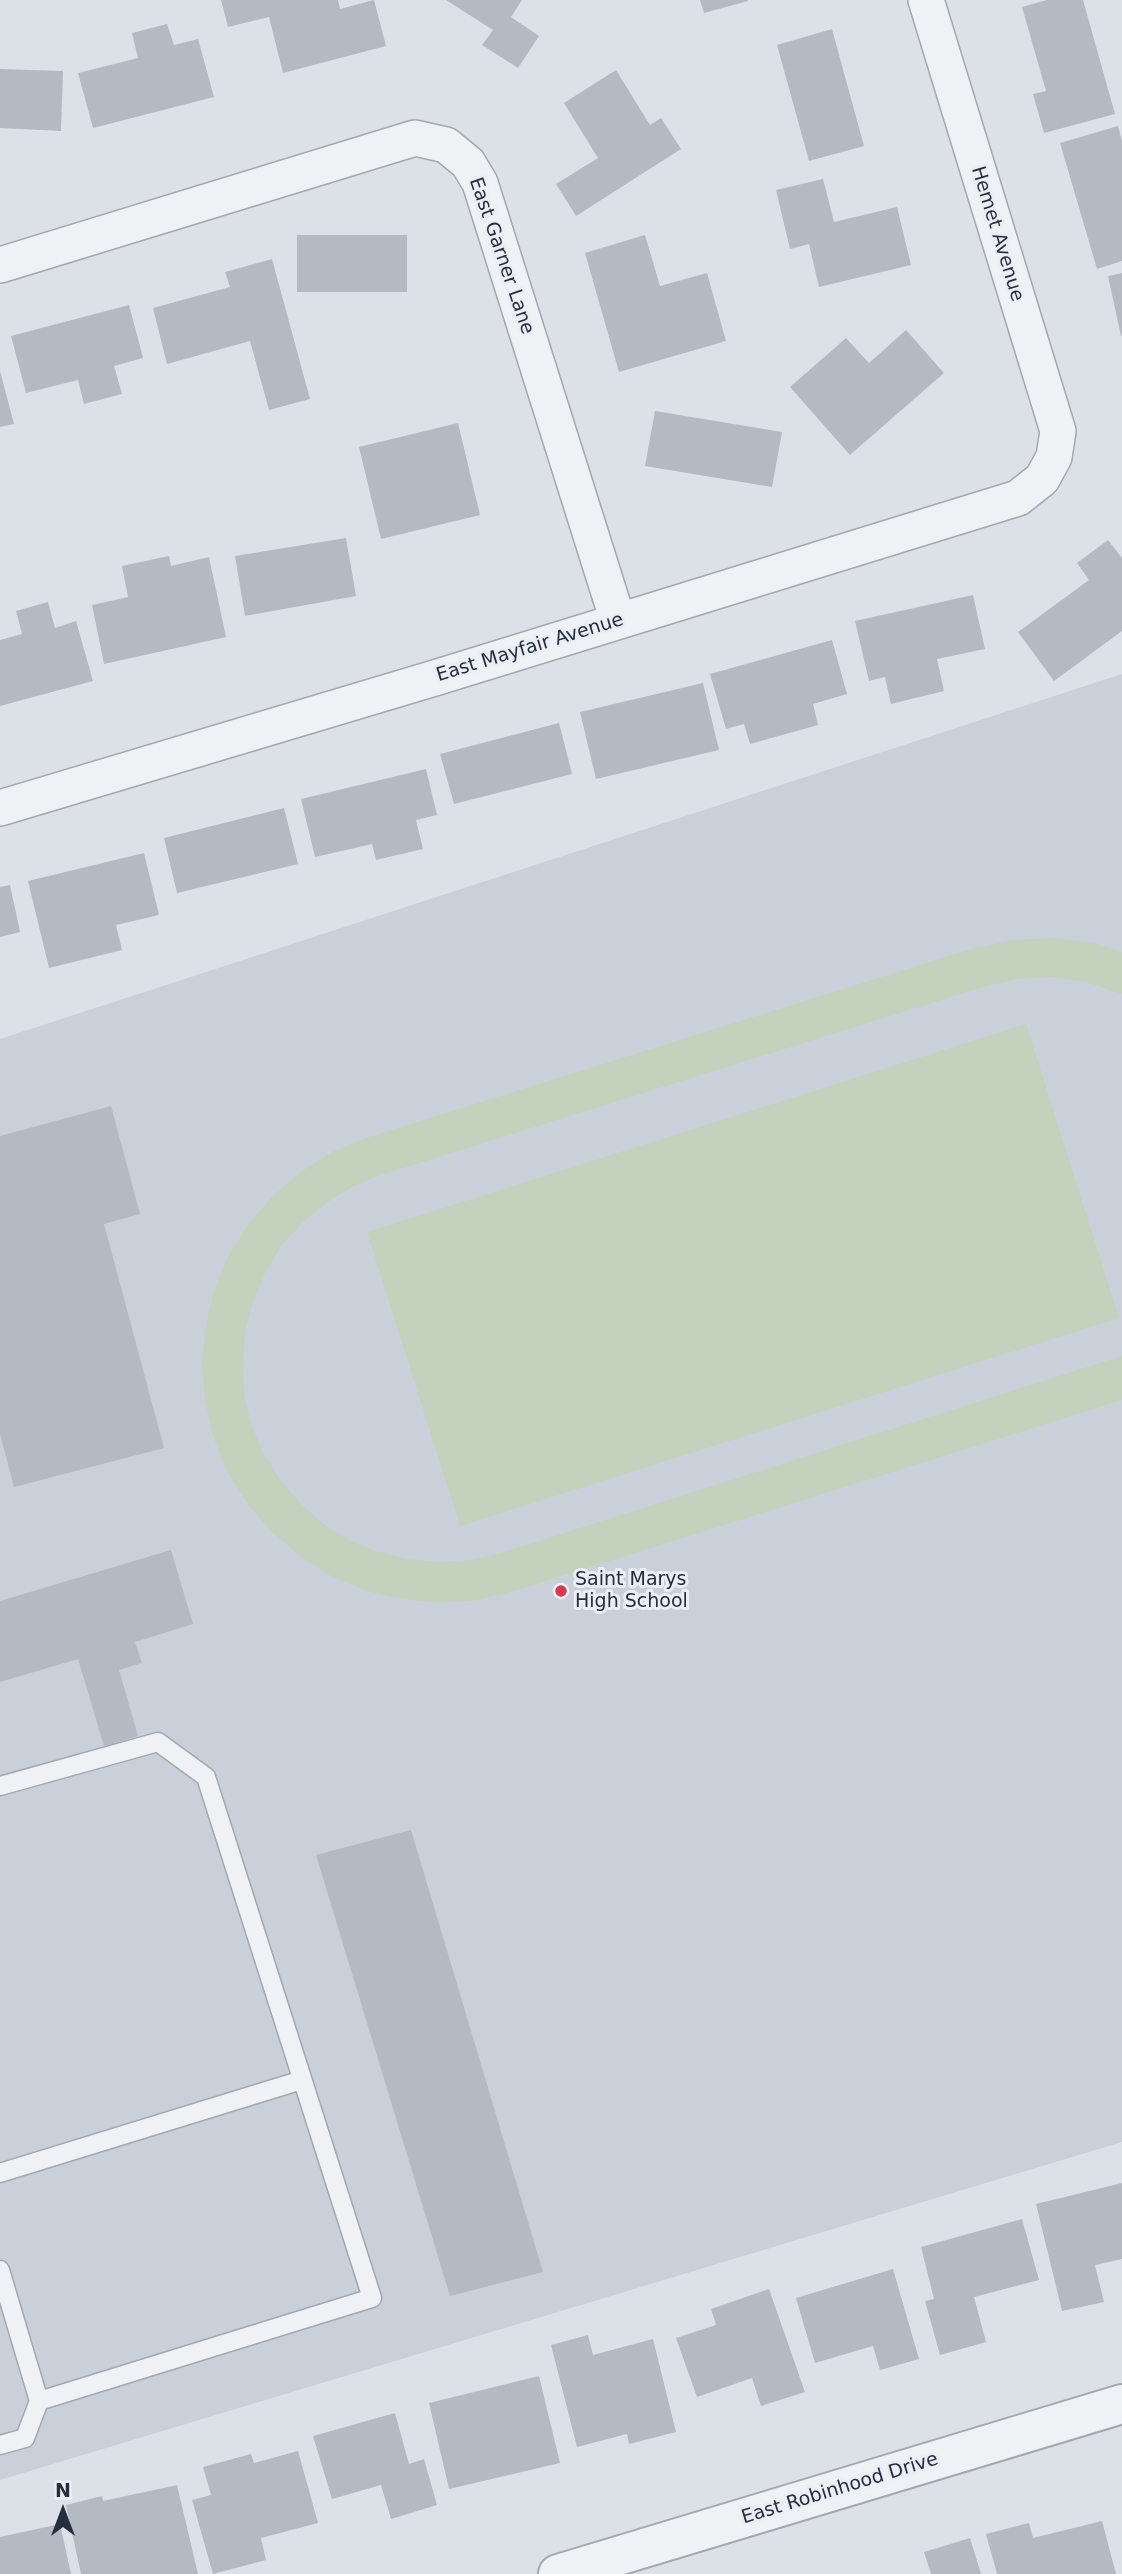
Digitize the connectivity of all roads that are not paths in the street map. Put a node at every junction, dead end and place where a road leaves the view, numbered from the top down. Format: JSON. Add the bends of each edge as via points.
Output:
{"nodes":[{"id":1,"x":926,"y":0,"type":"edge"},
{"id":2,"x":0,"y":265,"type":"edge"},
{"id":3,"x":1050,"y":468,"type":"joint"},
{"id":4,"x":618,"y":621,"type":"junction"},
{"id":5,"x":0,"y":808,"type":"edge"},
{"id":6,"x":0,"y":1786,"type":"edge"},
{"id":7,"x":302,"y":2080,"type":"junction"},
{"id":8,"x":0,"y":2173,"type":"edge"},
{"id":9,"x":0,"y":2270,"type":"edge"},
{"id":10,"x":39,"y":2401,"type":"junction"},
{"id":11,"x":1122,"y":2404,"type":"edge"},
{"id":12,"x":0,"y":2445,"type":"edge"},
{"id":13,"x":558,"y":2574,"type":"edge"}],
"edges":[{"from":1,"to":3,"type":"street","name":"Hemet Avenue","via":[[1058,431]]},
{"from":2,"to":4,"type":"street","name":"East Garner Lane","via":[[415,138],[446,145],[468,163],[480,183]]},
{"from":3,"to":4,"type":"street","name":"East Mayfair Avenue","via":[[1018,498]]},
{"from":4,"to":5,"type":"street","name":"East Mayfair Avenue"},
{"from":6,"to":7,"type":"lane","via":[[158,1742],[206,1777]]},
{"from":7,"to":8,"type":"lane"},
{"from":7,"to":10,"type":"lane","via":[[372,2298]]},
{"from":9,"to":10,"type":"lane"},
{"from":10,"to":12,"type":"lane","via":[[25,2438]]},
{"from":11,"to":13,"type":"street","name":"East Robinhood Drive"}]}
